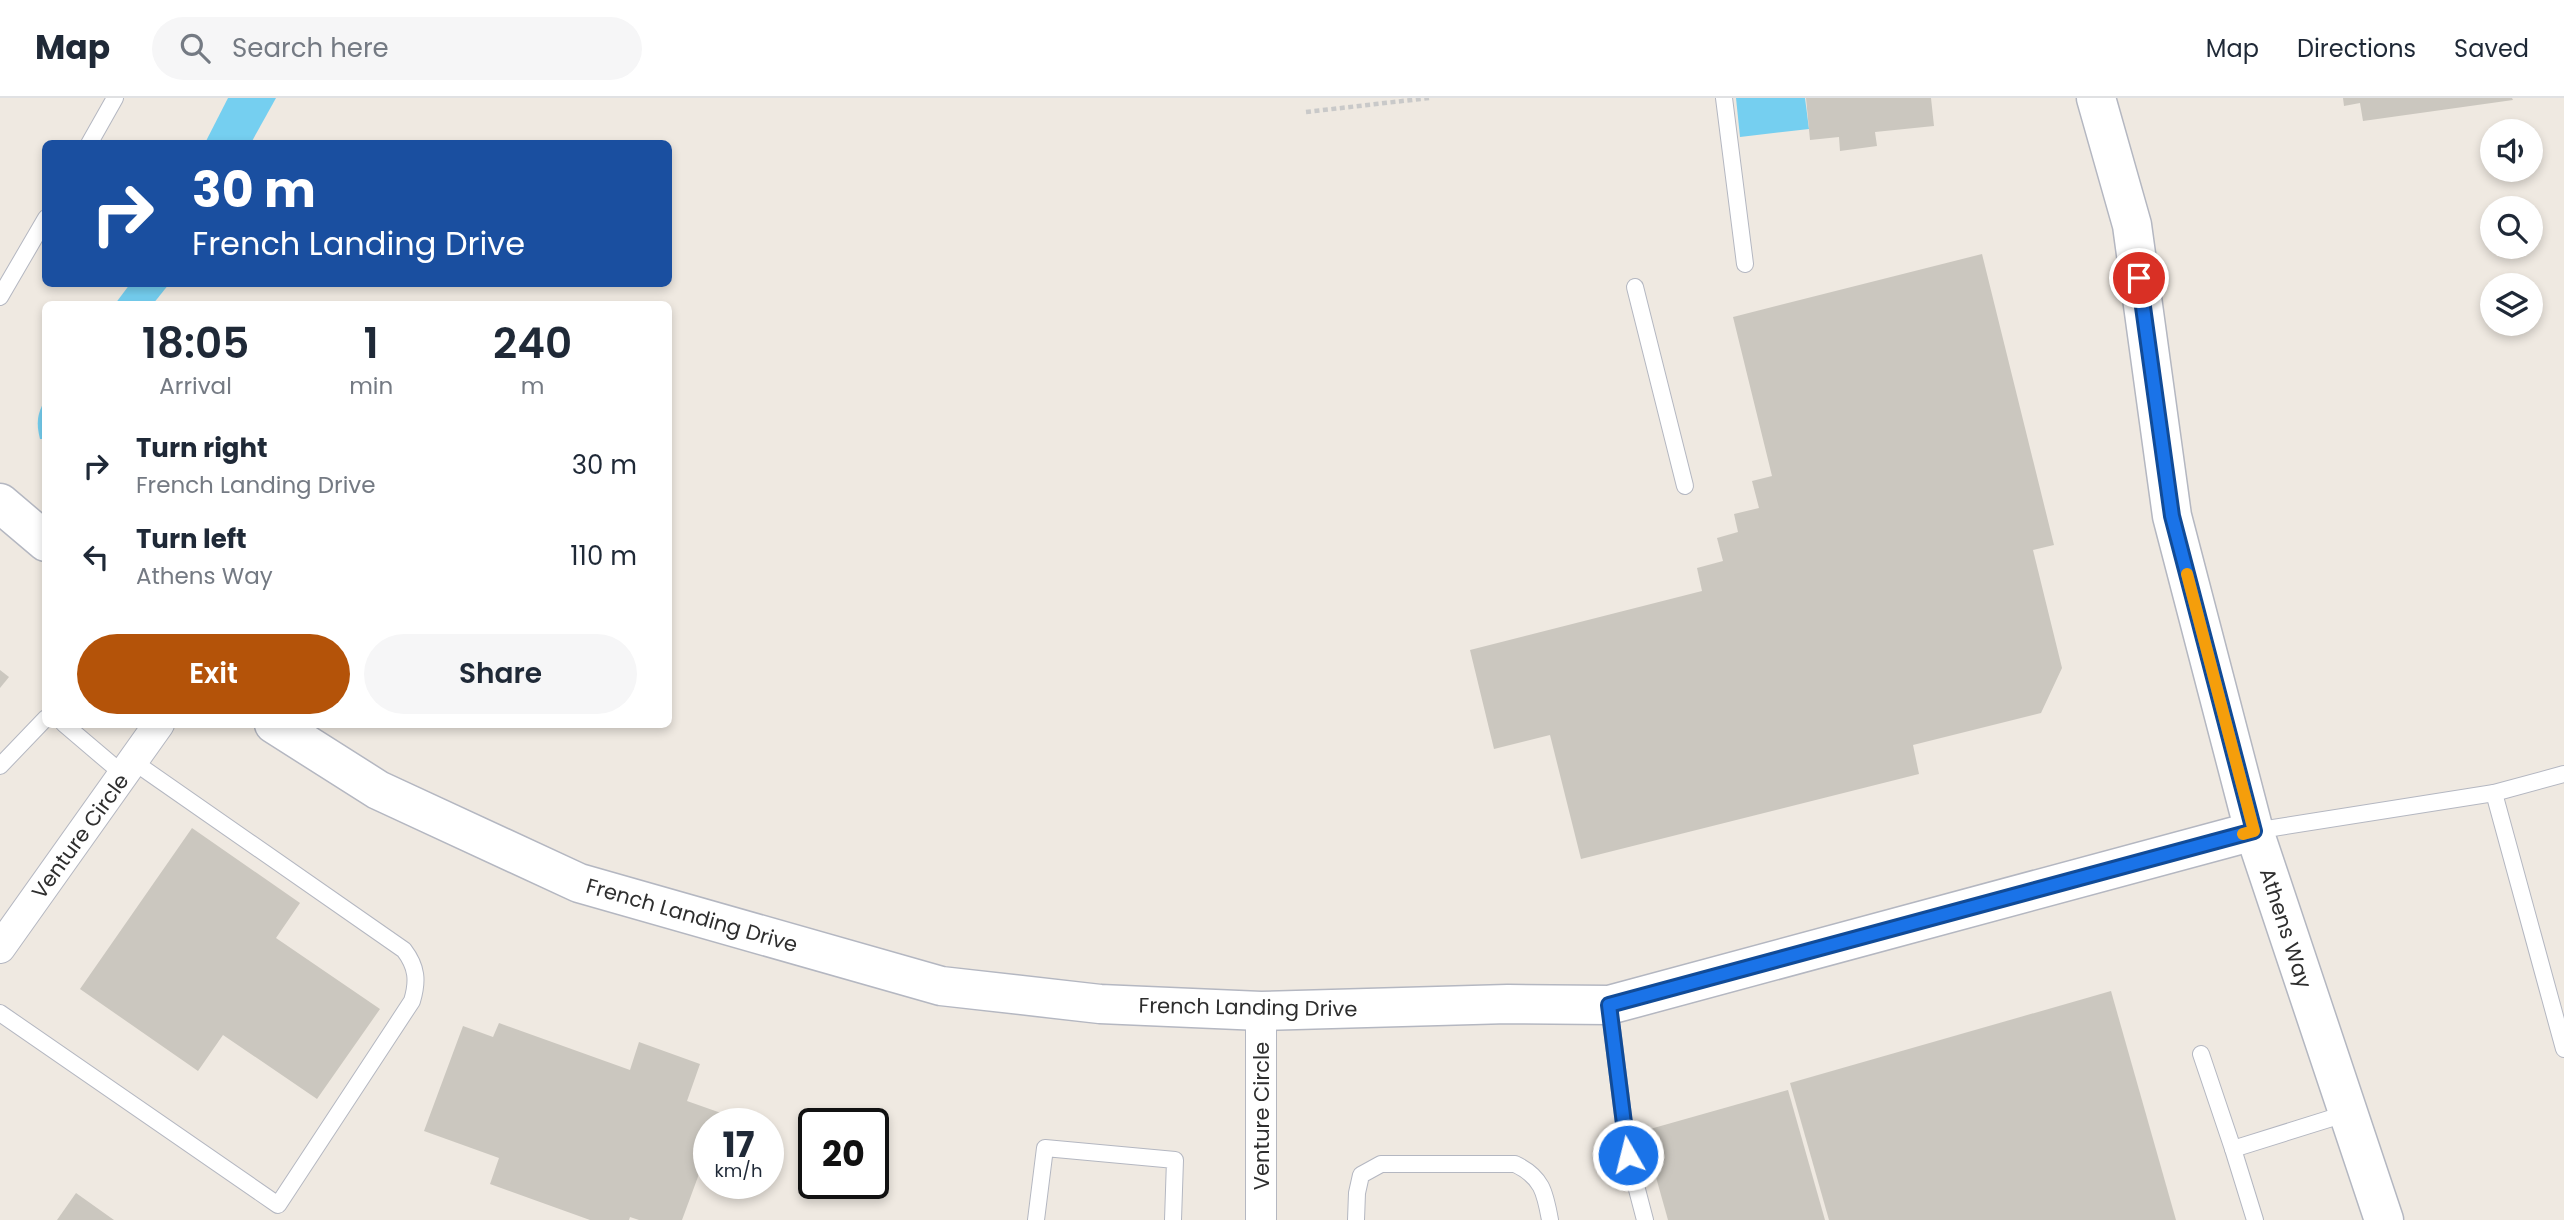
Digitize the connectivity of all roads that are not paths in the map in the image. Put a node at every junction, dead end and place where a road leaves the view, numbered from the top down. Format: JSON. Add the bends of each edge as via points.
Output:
{"nodes":[{"id":1,"x":115,"y":98,"type":"edge"},
{"id":2,"x":1724,"y":98,"type":"edge"},
{"id":3,"x":2096,"y":98,"type":"edge"},
{"id":4,"x":91,"y":140,"type":"edge"},
{"id":5,"x":42,"y":225,"type":"edge"},
{"id":6,"x":1745,"y":264,"type":"dead end"},
{"id":7,"x":1635,"y":287,"type":"dead end"},
{"id":8,"x":0,"y":297,"type":"edge"},
{"id":9,"x":1685,"y":486,"type":"dead end"},
{"id":10,"x":0,"y":503,"type":"edge"},
{"id":11,"x":42,"y":539,"type":"edge"},
{"id":12,"x":42,"y":722,"type":"edge"},
{"id":13,"x":70,"y":728,"type":"edge"},
{"id":14,"x":156,"y":728,"type":"edge"},
{"id":15,"x":280,"y":728,"type":"edge"},
{"id":16,"x":0,"y":766,"type":"edge"},
{"id":17,"x":129,"y":769,"type":"junction"},
{"id":18,"x":2564,"y":774,"type":"edge"},
{"id":19,"x":2494,"y":793,"type":"junction"},
{"id":20,"x":2254,"y":831,"type":"junction"},
{"id":21,"x":0,"y":948,"type":"edge"},
{"id":22,"x":1609,"y":1005,"type":"junction"},
{"id":23,"x":1261,"y":1011,"type":"junction"},
{"id":24,"x":0,"y":1013,"type":"edge"},
{"id":25,"x":2564,"y":1049,"type":"edge"},
{"id":26,"x":2201,"y":1054,"type":"dead end"},
{"id":27,"x":2348,"y":1114,"type":"junction"},
{"id":28,"x":2233,"y":1149,"type":"junction"},
{"id":29,"x":1036,"y":1220,"type":"edge"},
{"id":30,"x":1173,"y":1220,"type":"edge"},
{"id":31,"x":1261,"y":1220,"type":"edge"},
{"id":32,"x":1356,"y":1220,"type":"edge"},
{"id":33,"x":1550,"y":1220,"type":"edge"},
{"id":34,"x":1645,"y":1220,"type":"edge"},
{"id":35,"x":2255,"y":1220,"type":"edge"},
{"id":36,"x":2384,"y":1220,"type":"edge"}],
"edges":[{"from":1,"to":4,"type":"lane"},
{"from":2,"to":6,"type":"lane"},
{"from":3,"to":20,"type":"street","name":"Athens Way","via":[[2132,225],[2172,516]]},
{"from":5,"to":8,"type":"lane"},
{"from":7,"to":9,"type":"lane"},
{"from":10,"to":11,"type":"street"},
{"from":12,"to":16,"type":"lane"},
{"from":13,"to":17,"type":"lane"},
{"from":14,"to":17,"type":"street","name":"Venture Circle"},
{"from":15,"to":23,"type":"street","name":"French Landing Drive","via":[[378,790],[579,883],[630,898],[941,986],[1100,1004]]},
{"from":17,"to":21,"type":"street","name":"Venture Circle"},
{"from":17,"to":24,"type":"lane","via":[[404,950],[416,973],[412,1001],[278,1205]]},
{"from":18,"to":19,"type":"lane"},
{"from":19,"to":20,"type":"lane"},
{"from":19,"to":25,"type":"lane"},
{"from":20,"to":22,"type":"street","name":"French Landing Drive"},
{"from":20,"to":27,"type":"street","name":"Athens Way"},
{"from":22,"to":23,"type":"street","name":"French Landing Drive"},
{"from":22,"to":34,"type":"lane","via":[[1628,1155]]},
{"from":23,"to":31,"type":"street","name":"Venture Circle"},
{"from":26,"to":28,"type":"lane"},
{"from":27,"to":28,"type":"lane"},
{"from":27,"to":36,"type":"street","name":"Athens Way"},
{"from":28,"to":35,"type":"lane"},
{"from":29,"to":30,"type":"lane","via":[[1045,1148],[1175,1160]]},
{"from":32,"to":33,"type":"lane","via":[[1361,1175],[1381,1164],[1515,1164],[1530,1171],[1545,1192]]}]}
